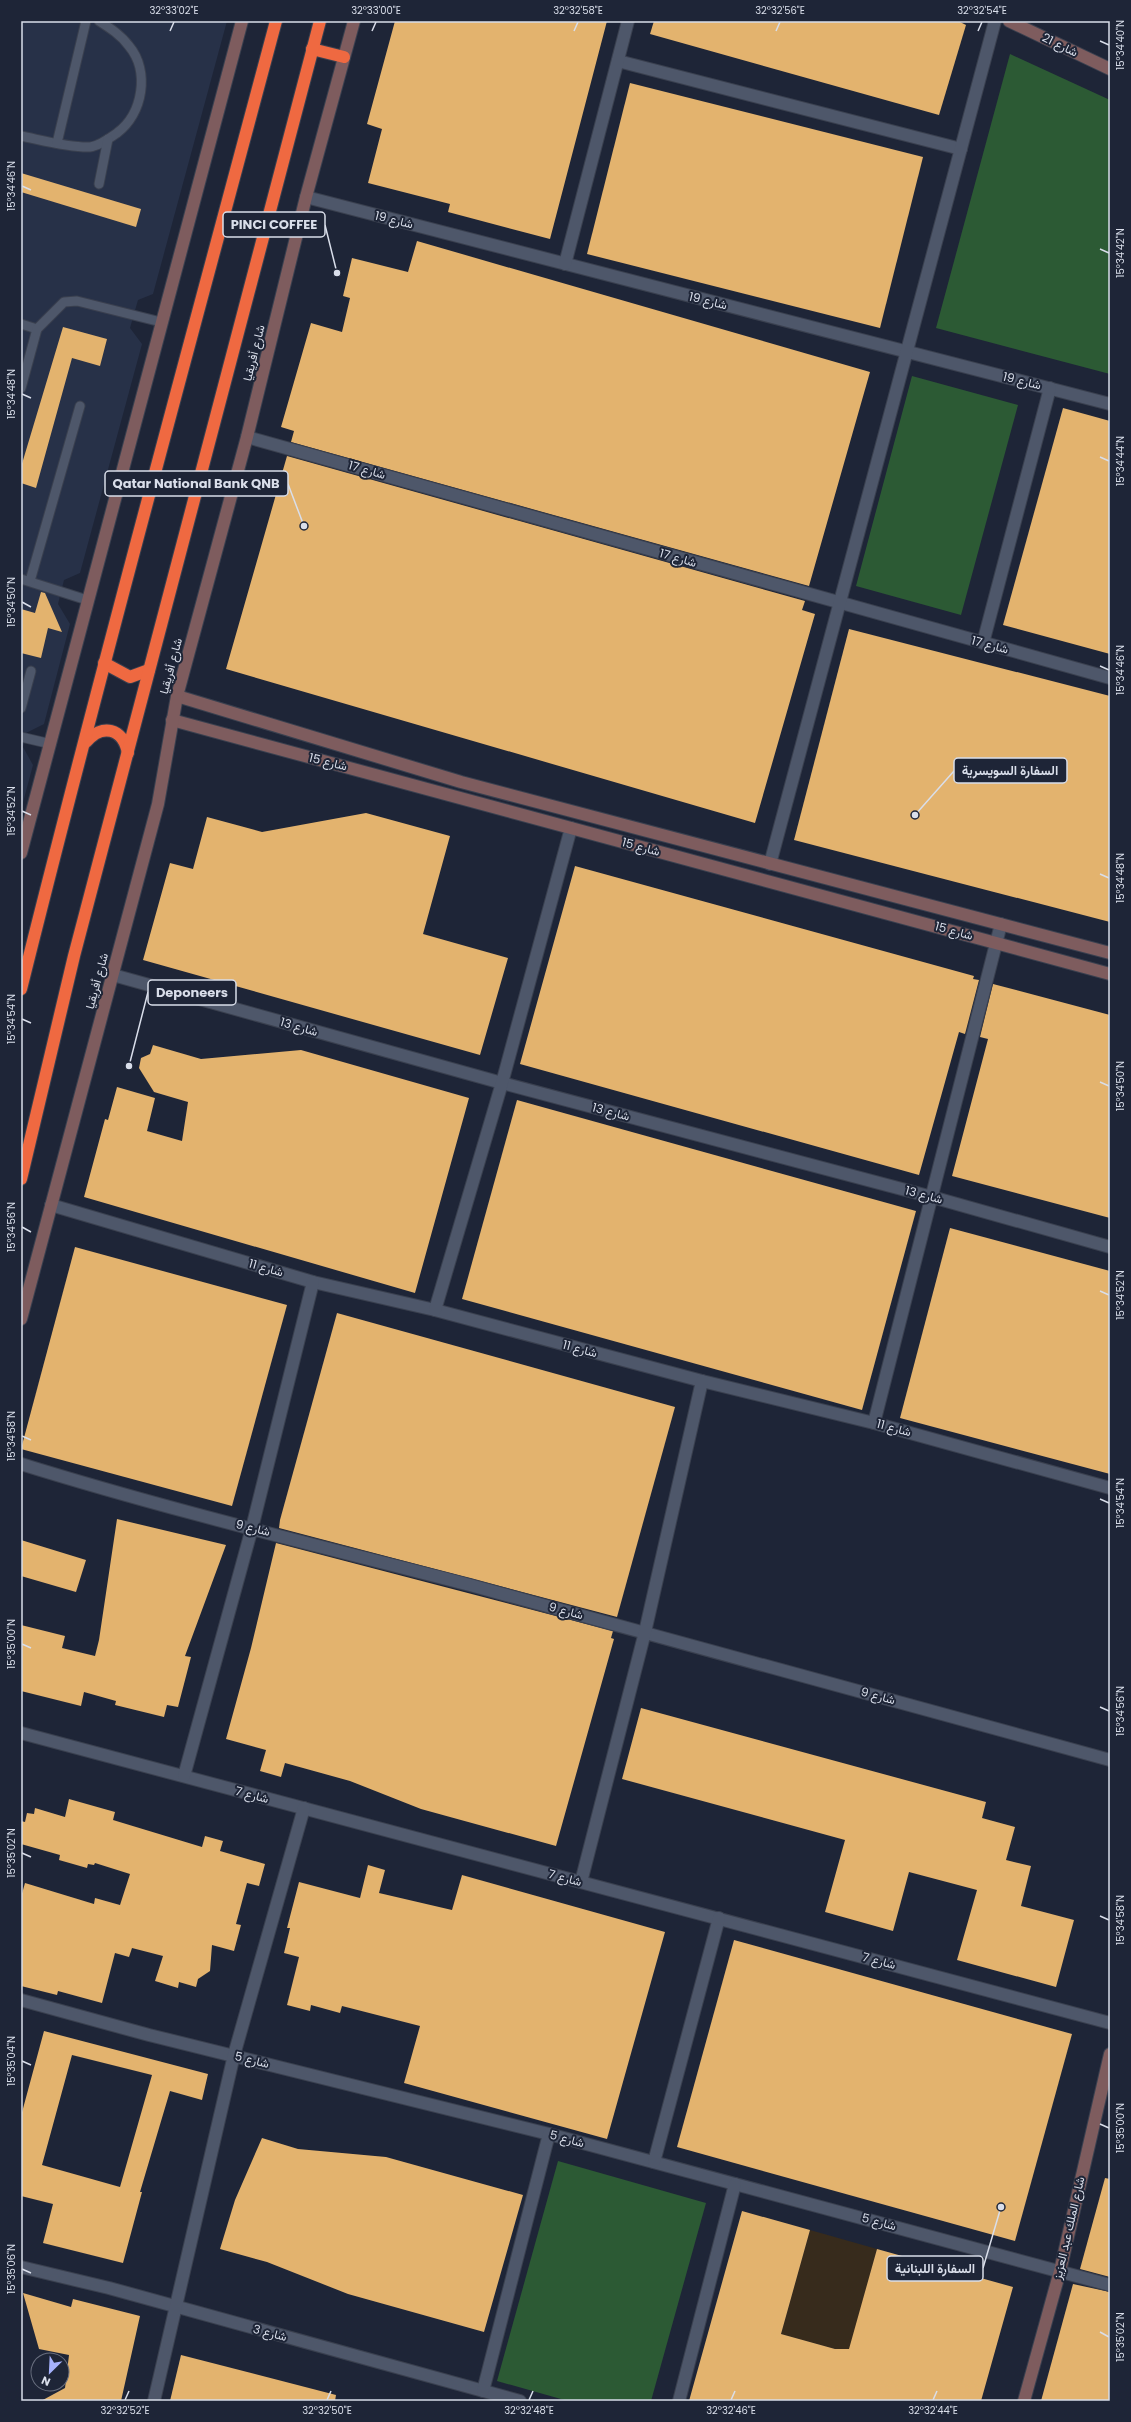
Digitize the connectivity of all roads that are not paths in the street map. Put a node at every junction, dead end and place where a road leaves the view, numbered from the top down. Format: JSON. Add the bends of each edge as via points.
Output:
{"nodes":[{"id":1,"x":86,"y":21,"type":"edge"},
{"id":2,"x":99,"y":21,"type":"edge"},
{"id":3,"x":242,"y":21,"type":"edge"},
{"id":4,"x":276,"y":21,"type":"edge"},
{"id":5,"x":320,"y":21,"type":"edge"},
{"id":6,"x":354,"y":21,"type":"edge"},
{"id":7,"x":628,"y":21,"type":"edge"},
{"id":8,"x":995,"y":21,"type":"edge"},
{"id":9,"x":1009,"y":21,"type":"edge"},
{"id":10,"x":312,"y":49,"type":"junction"},
{"id":11,"x":344,"y":56,"type":"junction"},
{"id":12,"x":618,"y":61,"type":"junction"},
{"id":13,"x":1110,"y":69,"type":"edge"},
{"id":14,"x":21,"y":136,"type":"edge"},
{"id":15,"x":108,"y":139,"type":"junction"},
{"id":16,"x":57,"y":143,"type":"junction"},
{"id":17,"x":961,"y":149,"type":"junction"},
{"id":18,"x":99,"y":184,"type":"dead end"},
{"id":19,"x":306,"y":197,"type":"junction"},
{"id":20,"x":565,"y":264,"type":"junction"},
{"id":21,"x":161,"y":322,"type":"junction"},
{"id":22,"x":21,"y":324,"type":"edge"},
{"id":23,"x":37,"y":329,"type":"junction"},
{"id":24,"x":907,"y":351,"type":"junction"},
{"id":25,"x":21,"y":388,"type":"edge"},
{"id":26,"x":1050,"y":388,"type":"junction"},
{"id":27,"x":1110,"y":404,"type":"edge"},
{"id":28,"x":80,"y":406,"type":"dead end"},
{"id":29,"x":247,"y":437,"type":"junction"},
{"id":30,"x":26,"y":580,"type":"edge"},
{"id":31,"x":87,"y":600,"type":"junction"},
{"id":32,"x":840,"y":604,"type":"junction"},
{"id":33,"x":983,"y":643,"type":"junction"},
{"id":34,"x":104,"y":663,"type":"junction"},
{"id":35,"x":149,"y":670,"type":"junction"},
{"id":36,"x":30,"y":671,"type":"dead end"},
{"id":37,"x":1110,"y":678,"type":"edge"},
{"id":38,"x":177,"y":696,"type":"junction"},
{"id":39,"x":21,"y":708,"type":"edge"},
{"id":40,"x":172,"y":720,"type":"junction"},
{"id":41,"x":21,"y":737,"type":"edge"},
{"id":42,"x":86,"y":742,"type":"junction"},
{"id":43,"x":51,"y":744,"type":"junction"},
{"id":44,"x":128,"y":753,"type":"junction"},
{"id":45,"x":570,"y":828,"type":"junction"},
{"id":46,"x":21,"y":853,"type":"edge"},
{"id":47,"x":770,"y":864,"type":"junction"},
{"id":48,"x":1001,"y":924,"type":"junction"},
{"id":49,"x":998,"y":943,"type":"junction"},
{"id":50,"x":1110,"y":953,"type":"edge"},
{"id":51,"x":1110,"y":974,"type":"edge"},
{"id":52,"x":113,"y":975,"type":"junction"},
{"id":53,"x":21,"y":989,"type":"edge"},
{"id":54,"x":502,"y":1083,"type":"junction"},
{"id":55,"x":21,"y":1179,"type":"edge"},
{"id":56,"x":932,"y":1197,"type":"junction"},
{"id":57,"x":51,"y":1205,"type":"junction"},
{"id":58,"x":1110,"y":1247,"type":"edge"},
{"id":59,"x":313,"y":1282,"type":"junction"},
{"id":60,"x":434,"y":1310,"type":"junction"},
{"id":61,"x":21,"y":1319,"type":"edge"},
{"id":62,"x":702,"y":1381,"type":"junction"},
{"id":63,"x":874,"y":1423,"type":"junction"},
{"id":64,"x":21,"y":1464,"type":"edge"},
{"id":65,"x":1110,"y":1488,"type":"edge"},
{"id":66,"x":252,"y":1528,"type":"junction"},
{"id":67,"x":645,"y":1632,"type":"junction"},
{"id":68,"x":21,"y":1733,"type":"edge"},
{"id":69,"x":1110,"y":1760,"type":"edge"},
{"id":70,"x":184,"y":1776,"type":"junction"},
{"id":71,"x":304,"y":1808,"type":"junction"},
{"id":72,"x":581,"y":1882,"type":"junction"},
{"id":73,"x":719,"y":1918,"type":"junction"},
{"id":74,"x":21,"y":2000,"type":"edge"},
{"id":75,"x":1110,"y":2023,"type":"edge"},
{"id":76,"x":1110,"y":2054,"type":"edge"},
{"id":77,"x":234,"y":2055,"type":"junction"},
{"id":78,"x":549,"y":2134,"type":"junction"},
{"id":79,"x":654,"y":2162,"type":"junction"},
{"id":80,"x":735,"y":2184,"type":"junction"},
{"id":81,"x":21,"y":2267,"type":"edge"},
{"id":82,"x":1060,"y":2271,"type":"junction"},
{"id":83,"x":1110,"y":2284,"type":"edge"},
{"id":84,"x":176,"y":2308,"type":"junction"},
{"id":85,"x":483,"y":2391,"type":"junction"},
{"id":86,"x":154,"y":2401,"type":"edge"},
{"id":87,"x":520,"y":2401,"type":"edge"},
{"id":88,"x":679,"y":2401,"type":"edge"},
{"id":89,"x":1024,"y":2401,"type":"edge"}],
"edges":[{"from":1,"to":16,"type":"lane"},
{"from":2,"to":15,"type":"lane","via":[[119,34],[130,47],[138,63],[142,81],[140,98],[134,114],[123,129]]},
{"from":3,"to":21,"type":"street"},
{"from":4,"to":34,"type":"highway","via":[[183,376]]},
{"from":5,"to":10,"type":"highway","name":"شارع أفريقيا"},
{"from":6,"to":11,"type":"street","name":"شارع أفريقيا"},
{"from":7,"to":12,"type":"street"},
{"from":8,"to":17,"type":"street"},
{"from":9,"to":13,"type":"street","name":"شارع 21"},
{"from":10,"to":11,"type":"highway"},
{"from":10,"to":35,"type":"highway","name":"شارع أفريقيا"},
{"from":11,"to":19,"type":"street","name":"شارع أفريقيا"},
{"from":12,"to":17,"type":"street"},
{"from":12,"to":20,"type":"street"},
{"from":14,"to":16,"type":"lane"},
{"from":15,"to":16,"type":"lane","via":[[91,147]]},
{"from":15,"to":18,"type":"lane"},
{"from":17,"to":24,"type":"street"},
{"from":19,"to":20,"type":"street","name":"شارع 19"},
{"from":19,"to":29,"type":"street","name":"شارع أفريقيا"},
{"from":20,"to":24,"type":"street","name":"شارع 19"},
{"from":21,"to":23,"type":"lane","via":[[70,300],[52,312]]},
{"from":21,"to":31,"type":"street"},
{"from":22,"to":23,"type":"lane"},
{"from":23,"to":25,"type":"lane"},
{"from":24,"to":26,"type":"street","name":"شارع 19"},
{"from":24,"to":32,"type":"street"},
{"from":26,"to":27,"type":"street","name":"شارع 19"},
{"from":26,"to":33,"type":"street"},
{"from":28,"to":30,"type":"lane"},
{"from":29,"to":32,"type":"street","name":"شارع 17"},
{"from":29,"to":38,"type":"street","name":"شارع أفريقيا"},
{"from":30,"to":31,"type":"lane"},
{"from":31,"to":43,"type":"street"},
{"from":32,"to":33,"type":"street","name":"شارع 17"},
{"from":32,"to":47,"type":"street"},
{"from":33,"to":37,"type":"street","name":"شارع 17"},
{"from":34,"to":35,"type":"highway","via":[[130,677]]},
{"from":34,"to":42,"type":"highway"},
{"from":35,"to":44,"type":"highway","name":"شارع أفريقيا"},
{"from":36,"to":39,"type":"lane"},
{"from":38,"to":40,"type":"street","name":"شارع أفريقيا"},
{"from":38,"to":47,"type":"street","name":"شارع 15","via":[[461,782]]},
{"from":40,"to":45,"type":"street","name":"شارع 15"},
{"from":40,"to":52,"type":"street","name":"شارع أفريقيا","via":[[158,804]]},
{"from":41,"to":43,"type":"lane"},
{"from":42,"to":44,"type":"highway","via":[[92,735],[101,731],[111,731],[120,736],[126,744]]},
{"from":42,"to":53,"type":"highway"},
{"from":43,"to":46,"type":"street"},
{"from":44,"to":55,"type":"highway","name":"شارع أفريقيا","via":[[74,956]]},
{"from":45,"to":49,"type":"street","name":"شارع 15"},
{"from":45,"to":54,"type":"street"},
{"from":47,"to":48,"type":"street","name":"شارع 15"},
{"from":48,"to":49,"type":"street"},
{"from":48,"to":50,"type":"street","name":"شارع 15"},
{"from":49,"to":51,"type":"street","name":"شارع 15"},
{"from":49,"to":56,"type":"street"},
{"from":52,"to":54,"type":"street","name":"شارع 13"},
{"from":52,"to":57,"type":"street","name":"شارع أفريقيا"},
{"from":54,"to":56,"type":"street","name":"شارع 13"},
{"from":54,"to":60,"type":"street"},
{"from":56,"to":58,"type":"street","name":"شارع 13"},
{"from":56,"to":63,"type":"street"},
{"from":57,"to":59,"type":"street","name":"شارع 11"},
{"from":57,"to":61,"type":"street","name":"شارع أفريقيا"},
{"from":59,"to":60,"type":"street","name":"شارع 11"},
{"from":59,"to":66,"type":"street"},
{"from":60,"to":62,"type":"street","name":"شارع 11"},
{"from":62,"to":63,"type":"street","name":"شارع 11"},
{"from":62,"to":67,"type":"street"},
{"from":63,"to":65,"type":"street","name":"شارع 11"},
{"from":64,"to":66,"type":"street","name":"شارع 9","via":[[116,1494]]},
{"from":66,"to":67,"type":"street","name":"شارع 9"},
{"from":66,"to":70,"type":"street"},
{"from":67,"to":69,"type":"street","name":"شارع 9"},
{"from":67,"to":72,"type":"street"},
{"from":68,"to":70,"type":"street","name":"شارع 7"},
{"from":70,"to":71,"type":"street","name":"شارع 7"},
{"from":71,"to":72,"type":"street","name":"شارع 7"},
{"from":71,"to":77,"type":"street"},
{"from":72,"to":73,"type":"street","name":"شارع 7"},
{"from":73,"to":75,"type":"street","name":"شارع 7"},
{"from":73,"to":79,"type":"street"},
{"from":74,"to":77,"type":"street","name":"شارع 5"},
{"from":76,"to":82,"type":"street","name":"شارع الملك عبد العزيز"},
{"from":77,"to":78,"type":"street","name":"شارع 5"},
{"from":77,"to":84,"type":"street"},
{"from":78,"to":79,"type":"street","name":"شارع 5"},
{"from":78,"to":85,"type":"street"},
{"from":79,"to":80,"type":"street","name":"شارع 5"},
{"from":80,"to":82,"type":"street","name":"شارع 5"},
{"from":80,"to":88,"type":"street"},
{"from":81,"to":84,"type":"street","name":"شارع 3","via":[[109,2288]]},
{"from":82,"to":83,"type":"street","name":"شارع 5"},
{"from":82,"to":89,"type":"street","name":"شارع الملك عبد العزيز"},
{"from":84,"to":85,"type":"street","name":"شارع 3"},
{"from":84,"to":86,"type":"street"},
{"from":85,"to":87,"type":"street","name":"شارع 3"}]}
